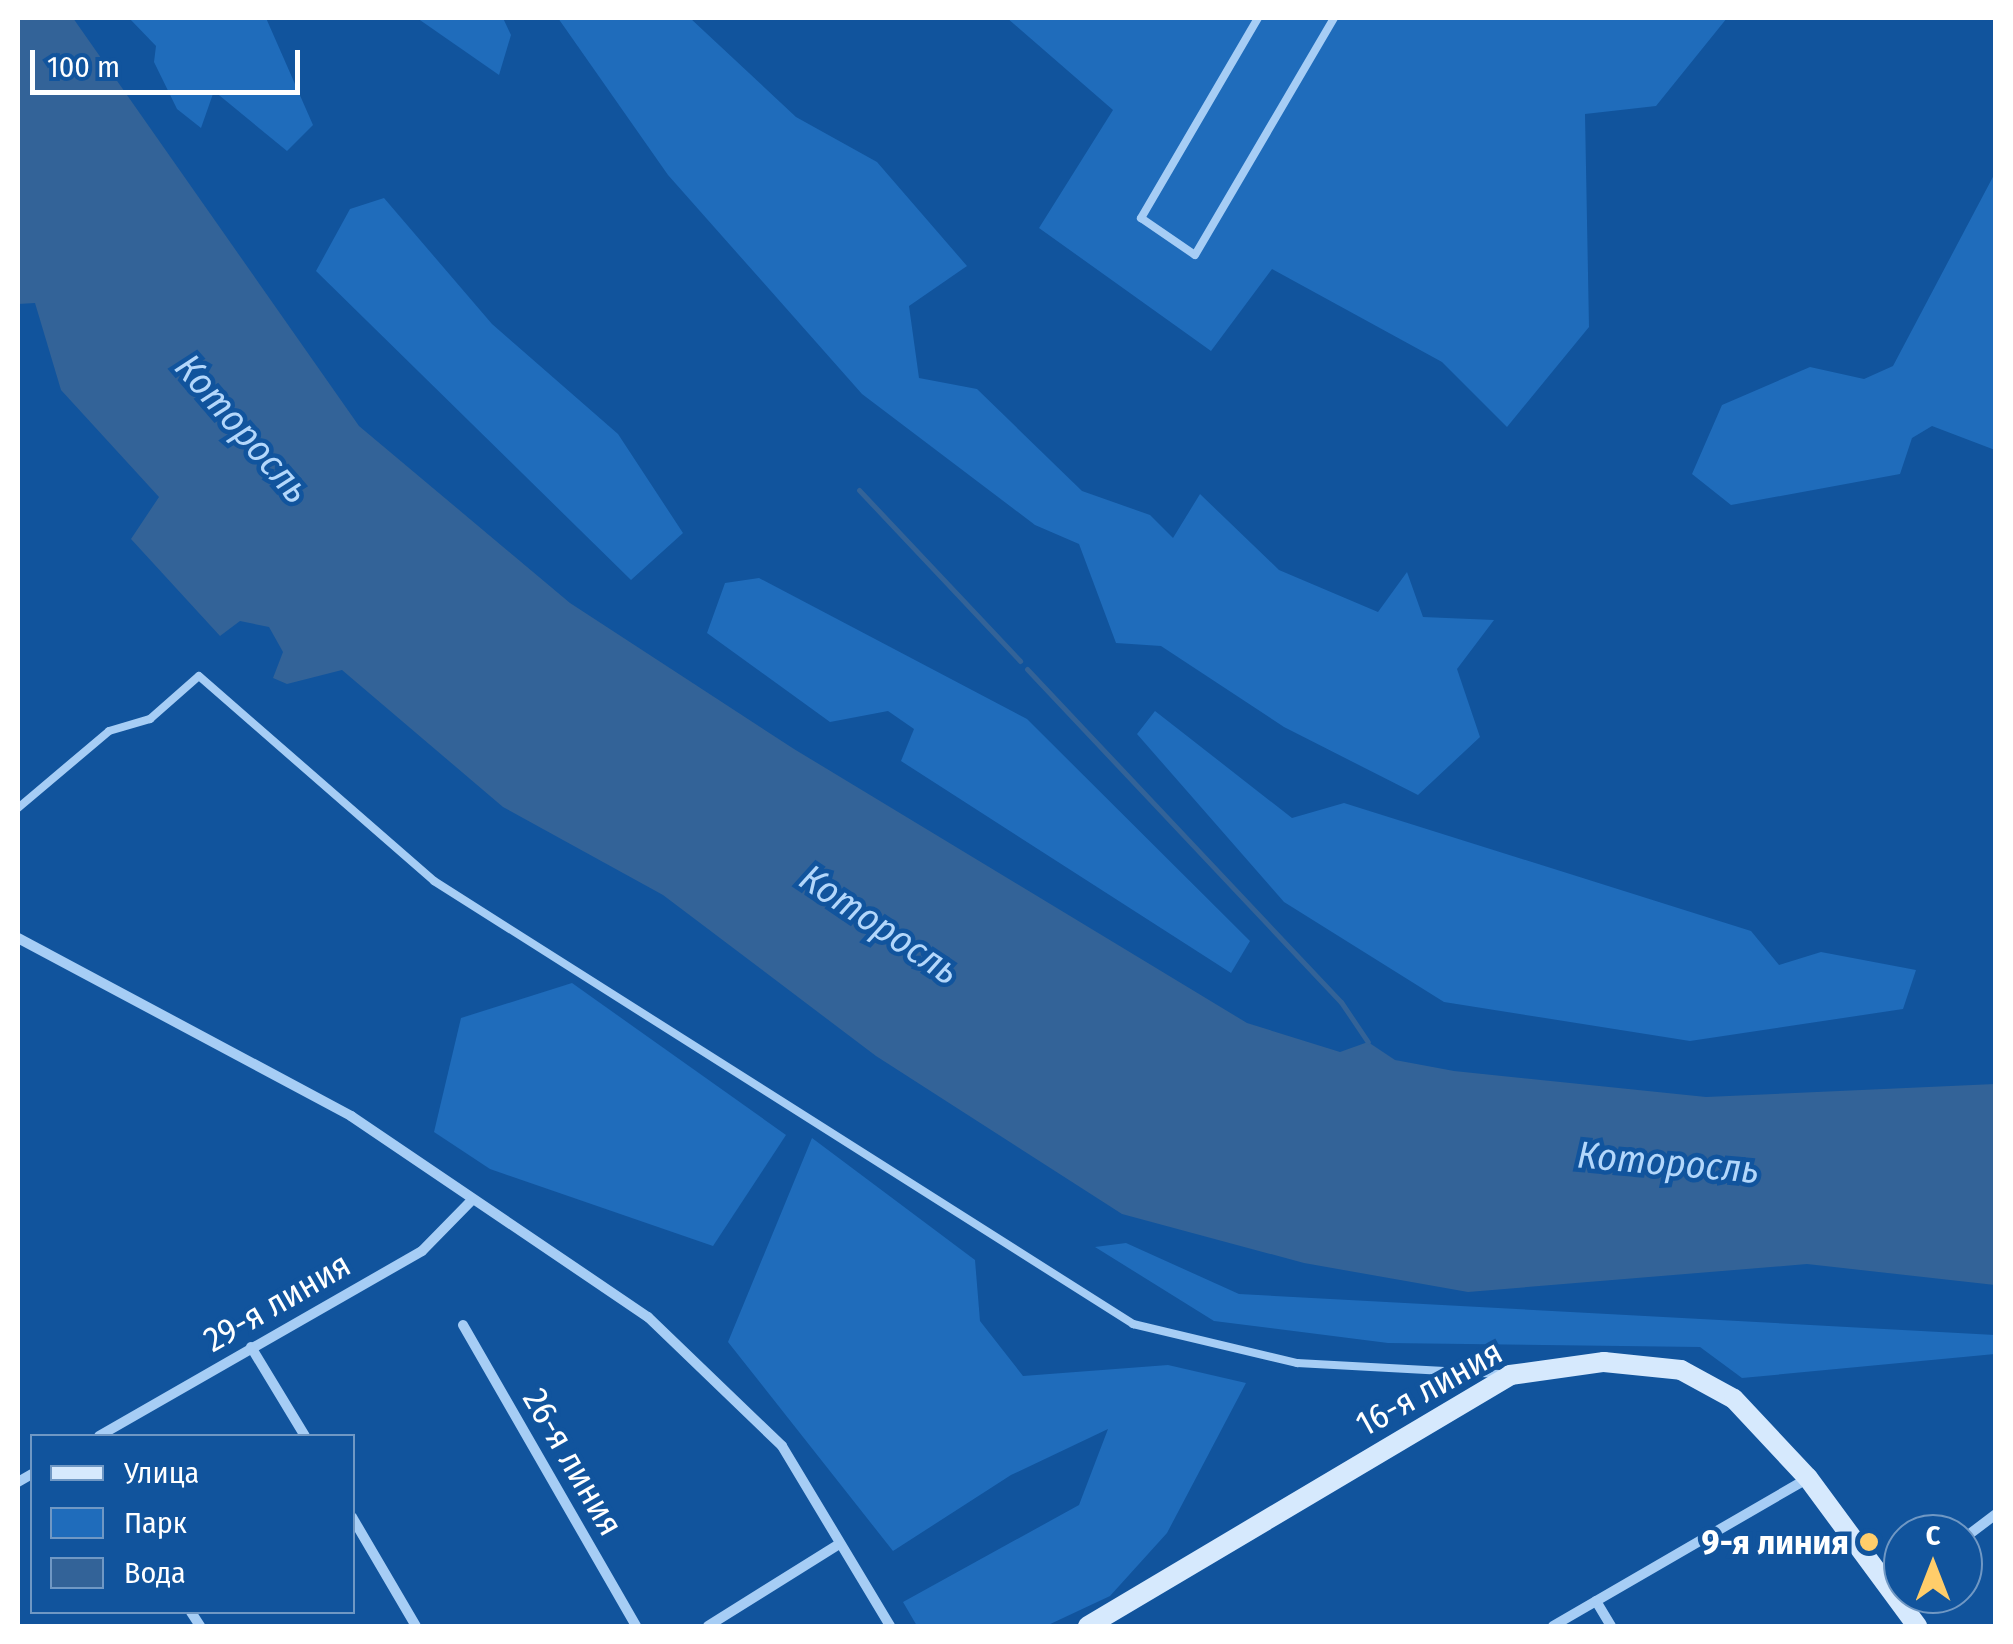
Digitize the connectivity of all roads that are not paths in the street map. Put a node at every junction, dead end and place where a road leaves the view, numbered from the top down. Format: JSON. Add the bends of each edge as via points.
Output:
{"nodes":[{"id":1,"x":1258,"y":18,"type":"edge"},
{"id":2,"x":1334,"y":18,"type":"edge"},
{"id":3,"x":18,"y":808,"type":"edge"},
{"id":4,"x":18,"y":938,"type":"edge"},
{"id":5,"x":470,"y":1201,"type":"junction"},
{"id":6,"x":463,"y":1326,"type":"dead end"},
{"id":7,"x":251,"y":1347,"type":"junction"},
{"id":8,"x":1510,"y":1374,"type":"junction"},
{"id":9,"x":102,"y":1434,"type":"edge"},
{"id":10,"x":303,"y":1434,"type":"edge"},
{"id":11,"x":1808,"y":1478,"type":"junction"},
{"id":12,"x":355,"y":1521,"type":"edge"},
{"id":13,"x":836,"y":1546,"type":"junction"},
{"id":14,"x":1883,"y":1570,"type":"edge"},
{"id":15,"x":1596,"y":1601,"type":"junction"},
{"id":16,"x":416,"y":1626,"type":"edge"},
{"id":17,"x":636,"y":1626,"type":"edge"},
{"id":18,"x":708,"y":1626,"type":"edge"},
{"id":19,"x":890,"y":1626,"type":"edge"},
{"id":20,"x":1088,"y":1626,"type":"edge"},
{"id":21,"x":1553,"y":1626,"type":"edge"},
{"id":22,"x":1610,"y":1626,"type":"edge"}],
"edges":[{"from":1,"to":2,"type":"lane","via":[[1141,218],[1195,255]]},
{"from":3,"to":8,"type":"lane","via":[[108,732],[150,719],[200,676],[434,881],[1133,1324],[1296,1363]]},
{"from":4,"to":5,"type":"street","via":[[351,1116]]},
{"from":5,"to":7,"type":"street","name":"29-я линия","via":[[422,1251]]},
{"from":5,"to":13,"type":"street","via":[[648,1317],[728,1386],[782,1446]]},
{"from":6,"to":17,"type":"street","name":"26-я линия"},
{"from":7,"to":9,"type":"street","name":"29-я линия"},
{"from":7,"to":10,"type":"street"},
{"from":8,"to":11,"type":"street","name":"16-я линия","via":[[1604,1362],[1681,1370],[1734,1399]]},
{"from":8,"to":20,"type":"street","name":"16-я линия"},
{"from":11,"to":14,"type":"street","name":"16-я линия"},
{"from":11,"to":15,"type":"street"},
{"from":12,"to":16,"type":"street"},
{"from":13,"to":18,"type":"street"},
{"from":13,"to":19,"type":"street"},
{"from":15,"to":21,"type":"street"},
{"from":15,"to":22,"type":"street"}]}
